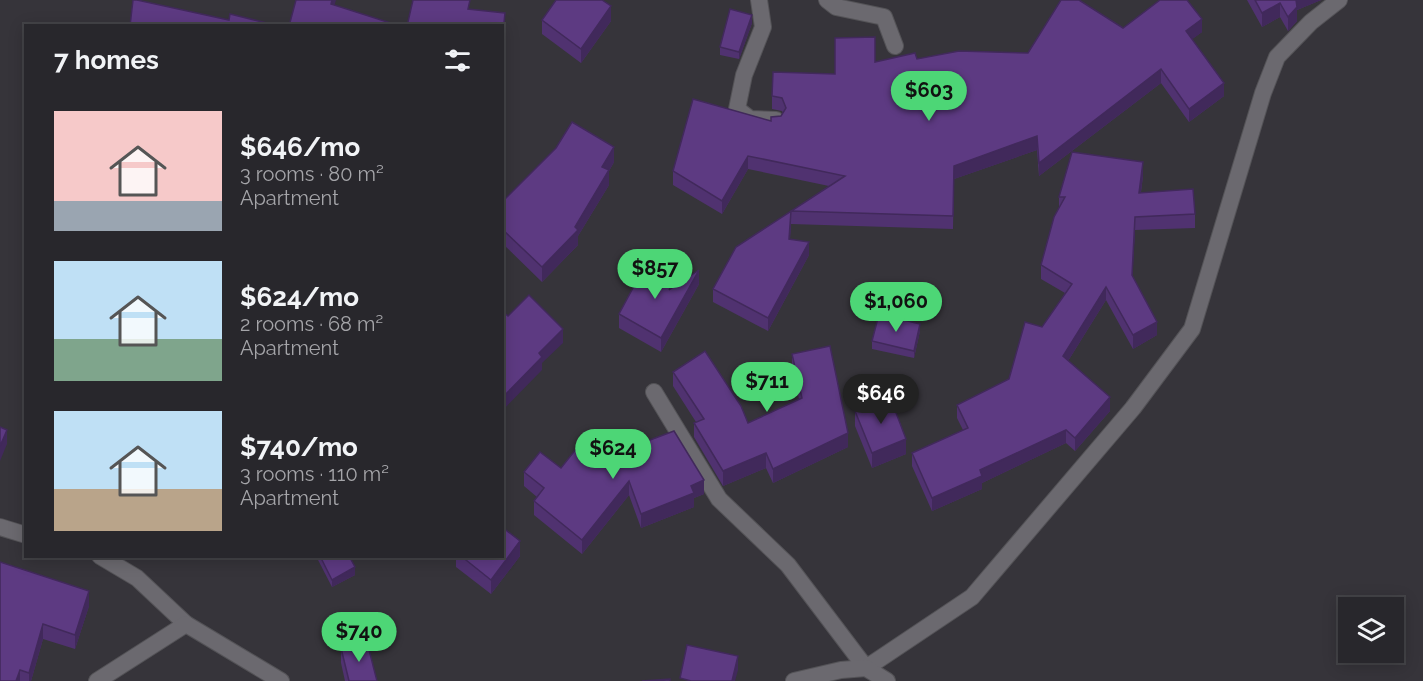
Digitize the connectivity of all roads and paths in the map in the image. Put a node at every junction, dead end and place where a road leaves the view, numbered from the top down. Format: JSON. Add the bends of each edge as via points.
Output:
{"nodes":[{"id":1,"x":759,"y":0,"type":"edge"},
{"id":2,"x":827,"y":0,"type":"edge"},
{"id":3,"x":1339,"y":0,"type":"edge"},
{"id":4,"x":895,"y":46,"type":"dead end"},
{"id":5,"x":776,"y":120,"type":"edge"},
{"id":6,"x":654,"y":392,"type":"dead end"},
{"id":7,"x":0,"y":527,"type":"edge"},
{"id":8,"x":24,"y":533,"type":"edge"},
{"id":9,"x":103,"y":558,"type":"edge"},
{"id":10,"x":186,"y":624,"type":"junction"},
{"id":11,"x":866,"y":668,"type":"junction"},
{"id":12,"x":98,"y":681,"type":"edge"},
{"id":13,"x":280,"y":681,"type":"edge"},
{"id":14,"x":794,"y":681,"type":"edge"},
{"id":15,"x":887,"y":681,"type":"edge"}],
"edges":[{"from":1,"to":5,"type":"street","via":[[763,27],[744,75],[736,109],[750,119]]},
{"from":2,"to":4,"type":"street","via":[[836,7],[885,17]]},
{"from":3,"to":11,"type":"street","via":[[1277,57],[1192,329],[1133,408],[972,597]]},
{"from":6,"to":11,"type":"street","via":[[719,499],[788,565]]},
{"from":7,"to":8,"type":"street"},
{"from":9,"to":10,"type":"street","via":[[136,578]]},
{"from":10,"to":12,"type":"street"},
{"from":10,"to":13,"type":"street"},
{"from":11,"to":14,"type":"street"},
{"from":11,"to":15,"type":"street"}]}
